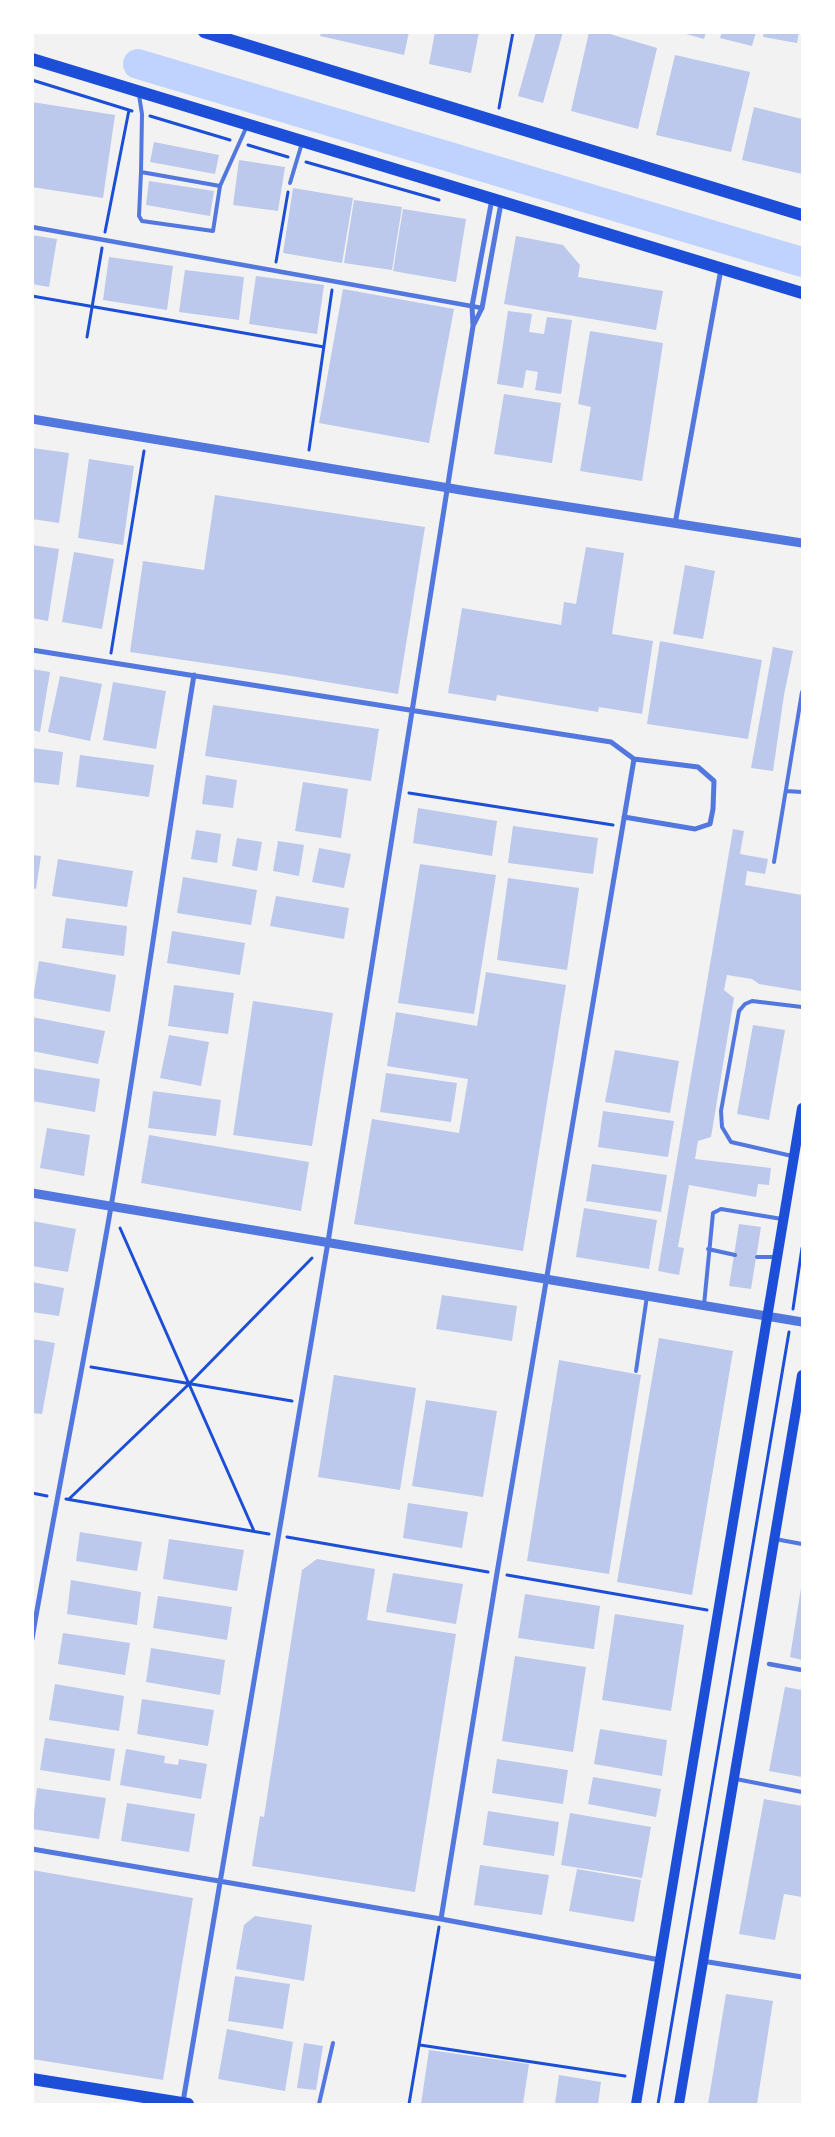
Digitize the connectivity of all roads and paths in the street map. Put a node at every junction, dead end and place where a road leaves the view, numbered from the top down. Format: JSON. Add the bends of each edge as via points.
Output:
{"nodes":[{"id":1,"x":204,"y":32,"type":"edge"},
{"id":2,"x":513,"y":32,"type":"edge"},
{"id":3,"x":32,"y":60,"type":"edge"},
{"id":4,"x":32,"y":80,"type":"edge"},
{"id":5,"x":138,"y":90,"type":"junction"},
{"id":6,"x":129,"y":110,"type":"junction"},
{"id":7,"x":142,"y":114,"type":"junction"},
{"id":8,"x":495,"y":120,"type":"junction"},
{"id":9,"x":247,"y":124,"type":"junction"},
{"id":10,"x":303,"y":141,"type":"junction"},
{"id":11,"x":238,"y":142,"type":"junction"},
{"id":12,"x":297,"y":160,"type":"junction"},
{"id":13,"x":141,"y":172,"type":"junction"},
{"id":14,"x":290,"y":183,"type":"joint"},
{"id":15,"x":220,"y":186,"type":"junction"},
{"id":16,"x":441,"y":200,"type":"dead end"},
{"id":17,"x":497,"y":200,"type":"junction"},
{"id":18,"x":802,"y":214,"type":"edge"},
{"id":19,"x":32,"y":227,"type":"edge"},
{"id":20,"x":104,"y":240,"type":"junction"},
{"id":21,"x":721,"y":268,"type":"junction"},
{"id":22,"x":274,"y":270,"type":"junction"},
{"id":23,"x":333,"y":281,"type":"junction"},
{"id":24,"x":802,"y":293,"type":"edge"},
{"id":25,"x":32,"y":296,"type":"edge"},
{"id":26,"x":93,"y":306,"type":"junction"},
{"id":27,"x":472,"y":306,"type":"junction"},
{"id":28,"x":482,"y":308,"type":"junction"},
{"id":29,"x":473,"y":326,"type":"junction"},
{"id":30,"x":87,"y":337,"type":"dead end"},
{"id":31,"x":324,"y":347,"type":"junction"},
{"id":32,"x":32,"y":419,"type":"edge"},
{"id":33,"x":308,"y":450,"type":"dead end"},
{"id":34,"x":144,"y":452,"type":"dead end"},
{"id":35,"x":448,"y":488,"type":"junction"},
{"id":36,"x":675,"y":524,"type":"junction"},
{"id":37,"x":802,"y":543,"type":"edge"},
{"id":38,"x":32,"y":650,"type":"edge"},
{"id":39,"x":110,"y":662,"type":"junction"},
{"id":40,"x":194,"y":675,"type":"junction"},
{"id":41,"x":802,"y":692,"type":"edge"},
{"id":42,"x":414,"y":711,"type":"junction"},
{"id":43,"x":634,"y":758,"type":"junction"},
{"id":44,"x":786,"y":791,"type":"junction"},
{"id":45,"x":400,"y":792,"type":"junction"},
{"id":46,"x":802,"y":792,"type":"edge"},
{"id":47,"x":624,"y":818,"type":"junction"},
{"id":48,"x":623,"y":826,"type":"junction"},
{"id":49,"x":774,"y":862,"type":"dead end"},
{"id":50,"x":802,"y":1007,"type":"edge"},
{"id":51,"x":802,"y":1108,"type":"edge"},
{"id":52,"x":794,"y":1157,"type":"junction"},
{"id":53,"x":32,"y":1193,"type":"edge"},
{"id":54,"x":111,"y":1206,"type":"junction"},
{"id":55,"x":784,"y":1219,"type":"junction"},
{"id":56,"x":120,"y":1228,"type":"dead end"},
{"id":57,"x":328,"y":1242,"type":"junction"},
{"id":58,"x":802,"y":1248,"type":"edge"},
{"id":59,"x":708,"y":1249,"type":"junction"},
{"id":60,"x":735,"y":1255,"type":"dead end"},
{"id":61,"x":312,"y":1258,"type":"dead end"},
{"id":62,"x":757,"y":1258,"type":"dead end"},
{"id":63,"x":778,"y":1258,"type":"junction"},
{"id":64,"x":547,"y":1278,"type":"junction"},
{"id":65,"x":647,"y":1295,"type":"junction"},
{"id":66,"x":704,"y":1305,"type":"junction"},
{"id":67,"x":768,"y":1316,"type":"junction"},
{"id":68,"x":791,"y":1320,"type":"junction"},
{"id":69,"x":802,"y":1322,"type":"edge"},
{"id":70,"x":83,"y":1365,"type":"junction"},
{"id":71,"x":636,"y":1371,"type":"dead end"},
{"id":72,"x":802,"y":1375,"type":"edge"},
{"id":73,"x":188,"y":1384,"type":"junction"},
{"id":74,"x":301,"y":1402,"type":"junction"},
{"id":75,"x":32,"y":1493,"type":"edge"},
{"id":76,"x":56,"y":1498,"type":"junction"},
{"id":77,"x":69,"y":1499,"type":"junction"},
{"id":78,"x":254,"y":1531,"type":"junction"},
{"id":79,"x":279,"y":1536,"type":"junction"},
{"id":80,"x":775,"y":1540,"type":"junction"},
{"id":81,"x":802,"y":1544,"type":"edge"},
{"id":82,"x":497,"y":1573,"type":"junction"},
{"id":83,"x":718,"y":1612,"type":"junction"},
{"id":84,"x":32,"y":1639,"type":"edge"},
{"id":85,"x":769,"y":1664,"type":"dead end"},
{"id":86,"x":802,"y":1670,"type":"edge"},
{"id":87,"x":734,"y":1779,"type":"junction"},
{"id":88,"x":802,"y":1792,"type":"edge"},
{"id":89,"x":32,"y":1849,"type":"edge"},
{"id":90,"x":220,"y":1882,"type":"junction"},
{"id":91,"x":441,"y":1919,"type":"junction"},
{"id":92,"x":660,"y":1960,"type":"junction"},
{"id":93,"x":702,"y":1961,"type":"junction"},
{"id":94,"x":802,"y":1977,"type":"edge"},
{"id":95,"x":332,"y":2042,"type":"dead end"},
{"id":96,"x":420,"y":2045,"type":"junction"},
{"id":97,"x":625,"y":2076,"type":"dead end"},
{"id":98,"x":32,"y":2079,"type":"edge"},
{"id":99,"x":185,"y":2104,"type":"edge"},
{"id":100,"x":319,"y":2104,"type":"edge"},
{"id":101,"x":410,"y":2104,"type":"edge"},
{"id":102,"x":636,"y":2104,"type":"edge"},
{"id":103,"x":658,"y":2104,"type":"edge"},
{"id":104,"x":679,"y":2104,"type":"edge"}],
"edges":[{"from":1,"to":8,"type":"main road"},
{"from":2,"to":8,"type":"path"},
{"from":3,"to":5,"type":"main road"},
{"from":4,"to":6,"type":"path"},
{"from":5,"to":7,"type":"lane"},
{"from":5,"to":9,"type":"main road"},
{"from":6,"to":7,"type":"path"},
{"from":6,"to":20,"type":"path"},
{"from":7,"to":11,"type":"path"},
{"from":7,"to":13,"type":"lane"},
{"from":8,"to":18,"type":"main road"},
{"from":9,"to":10,"type":"main road"},
{"from":9,"to":11,"type":"lane"},
{"from":10,"to":12,"type":"lane"},
{"from":10,"to":17,"type":"main road"},
{"from":11,"to":12,"type":"path"},
{"from":11,"to":15,"type":"lane"},
{"from":12,"to":14,"type":"lane"},
{"from":12,"to":16,"type":"path"},
{"from":13,"to":15,"type":"lane"},
{"from":13,"to":15,"type":"lane","via":[[139,216],[142,222],[212,231]]},
{"from":14,"to":22,"type":"path"},
{"from":17,"to":21,"type":"main road"},
{"from":17,"to":27,"type":"street"},
{"from":17,"to":28,"type":"street"},
{"from":19,"to":20,"type":"street"},
{"from":20,"to":22,"type":"street"},
{"from":20,"to":26,"type":"path"},
{"from":21,"to":24,"type":"main road"},
{"from":21,"to":36,"type":"street"},
{"from":22,"to":23,"type":"street"},
{"from":23,"to":27,"type":"street"},
{"from":23,"to":31,"type":"path"},
{"from":25,"to":26,"type":"path"},
{"from":26,"to":30,"type":"path"},
{"from":26,"to":31,"type":"path"},
{"from":27,"to":28,"type":"street"},
{"from":27,"to":29,"type":"street"},
{"from":28,"to":29,"type":"street"},
{"from":29,"to":35,"type":"street"},
{"from":31,"to":33,"type":"path"},
{"from":32,"to":35,"type":"street"},
{"from":34,"to":39,"type":"path"},
{"from":35,"to":36,"type":"street"},
{"from":35,"to":42,"type":"street"},
{"from":36,"to":37,"type":"street"},
{"from":38,"to":39,"type":"street"},
{"from":39,"to":40,"type":"street"},
{"from":40,"to":42,"type":"street"},
{"from":40,"to":54,"type":"street"},
{"from":41,"to":44,"type":"lane"},
{"from":42,"to":43,"type":"street","via":[[611,742]]},
{"from":42,"to":45,"type":"street"},
{"from":43,"to":47,"type":"street"},
{"from":43,"to":47,"type":"street","via":[[698,767],[714,781],[713,809],[710,824],[695,829]]},
{"from":44,"to":46,"type":"lane"},
{"from":44,"to":49,"type":"lane"},
{"from":45,"to":48,"type":"path"},
{"from":45,"to":57,"type":"street"},
{"from":47,"to":48,"type":"street"},
{"from":48,"to":64,"type":"street"},
{"from":50,"to":52,"type":"lane","via":[[752,1001],[738,1011],[721,1111],[722,1127],[731,1142]]},
{"from":51,"to":52,"type":"main road"},
{"from":52,"to":55,"type":"main road"},
{"from":53,"to":54,"type":"street"},
{"from":54,"to":57,"type":"street"},
{"from":54,"to":70,"type":"street"},
{"from":55,"to":59,"type":"lane","via":[[716,1210]]},
{"from":55,"to":63,"type":"main road"},
{"from":56,"to":73,"type":"path"},
{"from":57,"to":64,"type":"street"},
{"from":57,"to":74,"type":"street"},
{"from":58,"to":68,"type":"path"},
{"from":59,"to":60,"type":"lane"},
{"from":59,"to":66,"type":"lane"},
{"from":61,"to":73,"type":"path"},
{"from":62,"to":63,"type":"lane"},
{"from":63,"to":67,"type":"main road"},
{"from":64,"to":65,"type":"street"},
{"from":64,"to":82,"type":"street"},
{"from":65,"to":66,"type":"street"},
{"from":65,"to":71,"type":"lane"},
{"from":66,"to":67,"type":"street"},
{"from":67,"to":68,"type":"street"},
{"from":67,"to":83,"type":"main road"},
{"from":68,"to":69,"type":"street"},
{"from":68,"to":103,"type":"path"},
{"from":70,"to":73,"type":"path"},
{"from":70,"to":76,"type":"street"},
{"from":72,"to":80,"type":"main road"},
{"from":73,"to":74,"type":"path"},
{"from":73,"to":77,"type":"path"},
{"from":73,"to":78,"type":"path"},
{"from":74,"to":79,"type":"street"},
{"from":75,"to":76,"type":"path"},
{"from":76,"to":77,"type":"path"},
{"from":76,"to":84,"type":"street"},
{"from":77,"to":78,"type":"path"},
{"from":78,"to":79,"type":"path"},
{"from":79,"to":82,"type":"path"},
{"from":79,"to":90,"type":"street"},
{"from":80,"to":81,"type":"lane"},
{"from":80,"to":87,"type":"main road"},
{"from":82,"to":83,"type":"path"},
{"from":82,"to":91,"type":"street"},
{"from":83,"to":92,"type":"main road"},
{"from":85,"to":86,"type":"street"},
{"from":87,"to":88,"type":"lane"},
{"from":87,"to":93,"type":"main road"},
{"from":89,"to":90,"type":"street"},
{"from":90,"to":91,"type":"street"},
{"from":90,"to":99,"type":"street"},
{"from":91,"to":92,"type":"street"},
{"from":91,"to":96,"type":"path"},
{"from":92,"to":102,"type":"main road"},
{"from":93,"to":94,"type":"street"},
{"from":93,"to":104,"type":"main road"},
{"from":95,"to":100,"type":"lane"},
{"from":96,"to":97,"type":"path"},
{"from":96,"to":101,"type":"path"},
{"from":98,"to":99,"type":"main road"}]}
